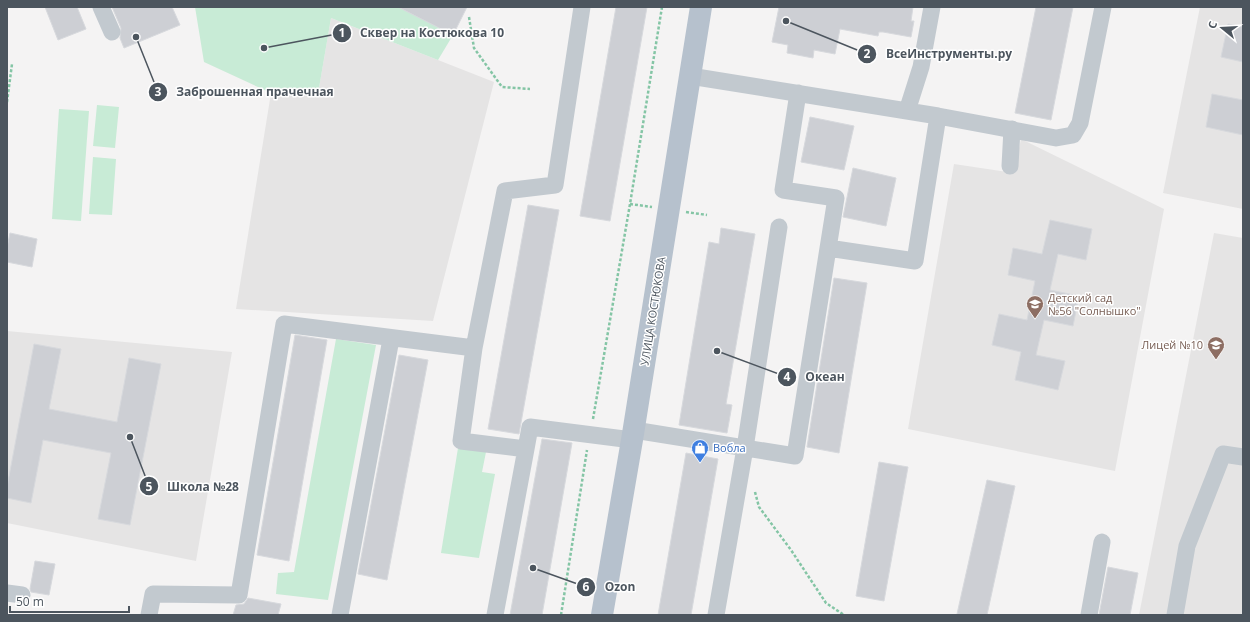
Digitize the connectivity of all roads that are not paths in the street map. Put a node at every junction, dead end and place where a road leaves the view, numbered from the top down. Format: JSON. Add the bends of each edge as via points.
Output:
{"nodes":[{"id":1,"x":101,"y":7,"type":"edge"},
{"id":2,"x":582,"y":7,"type":"edge"},
{"id":3,"x":701,"y":7,"type":"edge"},
{"id":4,"x":932,"y":7,"type":"edge"},
{"id":5,"x":1103,"y":7,"type":"edge"},
{"id":6,"x":112,"y":32,"type":"dead end"},
{"id":7,"x":690,"y":76,"type":"junction"},
{"id":8,"x":798,"y":93,"type":"junction"},
{"id":9,"x":907,"y":110,"type":"junction"},
{"id":10,"x":938,"y":116,"type":"junction"},
{"id":11,"x":1012,"y":129,"type":"junction"},
{"id":12,"x":1010,"y":166,"type":"dead end"},
{"id":13,"x":779,"y":227,"type":"dead end"},
{"id":14,"x":828,"y":248,"type":"junction"},
{"id":15,"x":391,"y":338,"type":"junction"},
{"id":16,"x":474,"y":348,"type":"junction"},
{"id":17,"x":633,"y":435,"type":"junction"},
{"id":18,"x":745,"y":448,"type":"junction"},
{"id":19,"x":526,"y":450,"type":"junction"},
{"id":20,"x":1243,"y":457,"type":"edge"},
{"id":21,"x":1102,"y":542,"type":"dead end"},
{"id":22,"x":149,"y":615,"type":"edge"},
{"id":23,"x":340,"y":615,"type":"edge"},
{"id":24,"x":495,"y":615,"type":"edge"},
{"id":25,"x":602,"y":615,"type":"edge"},
{"id":26,"x":716,"y":615,"type":"edge"},
{"id":27,"x":1089,"y":615,"type":"edge"},
{"id":28,"x":1175,"y":615,"type":"edge"}],
"edges":[{"from":1,"to":6,"type":"lane"},
{"from":2,"to":16,"type":"lane","via":[[555,185],[505,191]]},
{"from":3,"to":7,"type":"main road","name":"УЛИЦА КОСТЮКОВА"},
{"from":4,"to":9,"type":"lane","via":[[921,67]]},
{"from":5,"to":11,"type":"lane","via":[[1080,123],[1073,135],[1056,138]]},
{"from":7,"to":8,"type":"lane"},
{"from":7,"to":17,"type":"main road","name":"УЛИЦА КОСТЮКОВА"},
{"from":8,"to":9,"type":"lane"},
{"from":8,"to":14,"type":"lane","via":[[783,190],[836,198]]},
{"from":9,"to":10,"type":"lane"},
{"from":10,"to":11,"type":"lane"},
{"from":10,"to":14,"type":"lane","via":[[915,261]]},
{"from":11,"to":12,"type":"lane"},
{"from":13,"to":18,"type":"lane"},
{"from":14,"to":18,"type":"lane","via":[[795,456]]},
{"from":15,"to":16,"type":"lane"},
{"from":15,"to":22,"type":"lane","via":[[284,324],[239,595],[153,594]]},
{"from":15,"to":23,"type":"lane"},
{"from":16,"to":19,"type":"lane","via":[[460,441]]},
{"from":17,"to":18,"type":"lane"},
{"from":17,"to":19,"type":"lane","via":[[590,435],[530,426]]},
{"from":17,"to":25,"type":"main road","name":"УЛИЦА КОСТЮКОВА"},
{"from":18,"to":26,"type":"lane"},
{"from":19,"to":24,"type":"lane"},
{"from":20,"to":28,"type":"lane","via":[[1223,454],[1187,546]]},
{"from":21,"to":27,"type":"lane"}]}
